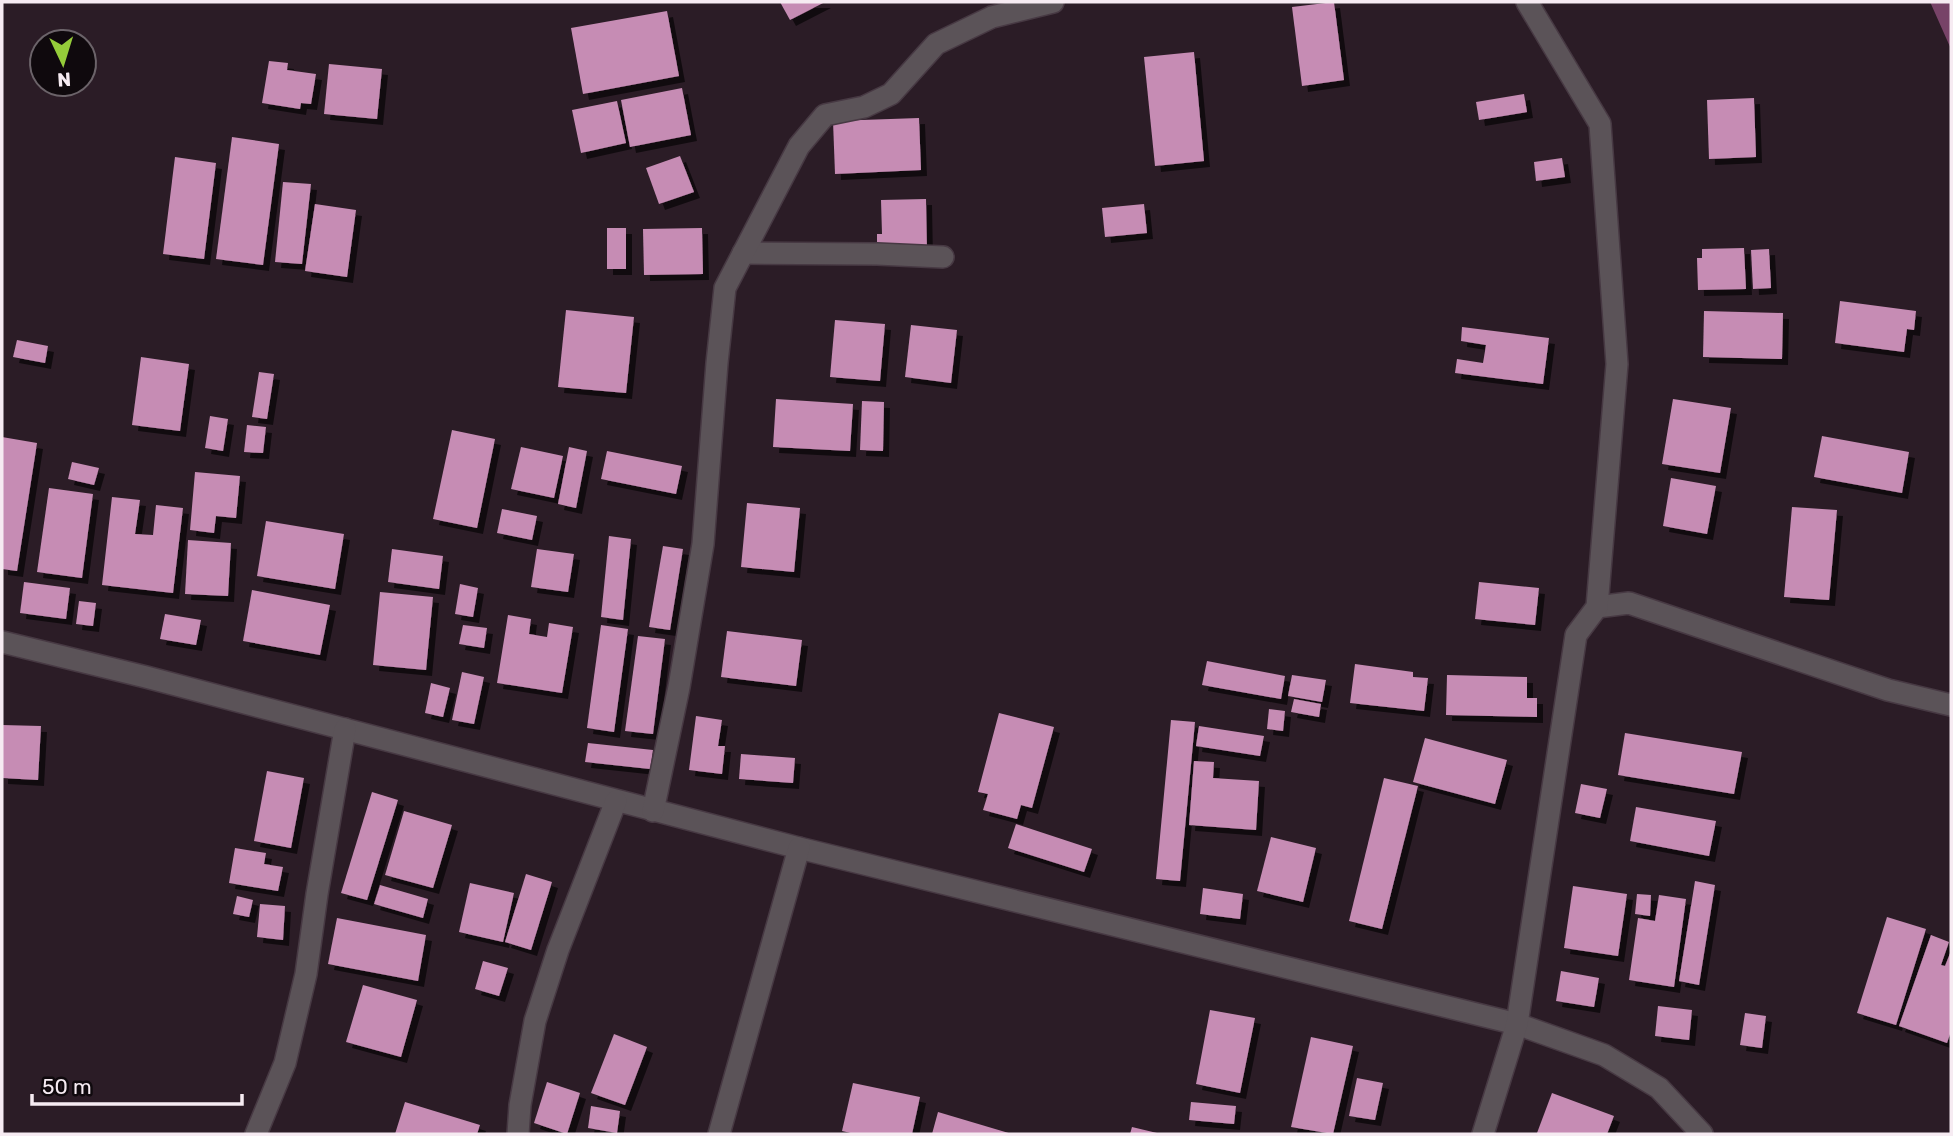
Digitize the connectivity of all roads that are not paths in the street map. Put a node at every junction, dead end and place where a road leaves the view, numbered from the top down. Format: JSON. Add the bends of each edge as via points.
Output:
{"nodes":[{"id":1,"x":1053,"y":2,"type":"edge"},
{"id":2,"x":1527,"y":2,"type":"edge"},
{"id":3,"x":743,"y":253,"type":"junction"},
{"id":4,"x":943,"y":257,"type":"dead end"},
{"id":5,"x":1597,"y":607,"type":"junction"},
{"id":6,"x":2,"y":642,"type":"edge"},
{"id":7,"x":1951,"y":705,"type":"edge"},
{"id":8,"x":345,"y":729,"type":"junction"},
{"id":9,"x":616,"y":801,"type":"junction"},
{"id":10,"x":653,"y":811,"type":"junction"},
{"id":11,"x":799,"y":848,"type":"junction"},
{"id":12,"x":1517,"y":1024,"type":"junction"},
{"id":13,"x":256,"y":1134,"type":"edge"},
{"id":14,"x":518,"y":1134,"type":"edge"},
{"id":15,"x":719,"y":1134,"type":"edge"},
{"id":16,"x":1483,"y":1134,"type":"edge"},
{"id":17,"x":1702,"y":1134,"type":"edge"}],
"edges":[{"from":1,"to":3,"type":"street","via":[[992,18],[936,44],[891,94],[864,107],[825,115],[799,146]]},
{"from":2,"to":5,"type":"street","via":[[1600,124],[1617,364]]},
{"from":3,"to":4,"type":"street"},
{"from":3,"to":10,"type":"street","via":[[725,288],[703,544]]},
{"from":5,"to":7,"type":"street","via":[[1629,603],[1888,690]]},
{"from":5,"to":12,"type":"street","via":[[1576,635]]},
{"from":6,"to":8,"type":"street"},
{"from":8,"to":9,"type":"street"},
{"from":8,"to":13,"type":"street","via":[[306,974],[285,1063]]},
{"from":9,"to":10,"type":"street"},
{"from":9,"to":14,"type":"street","via":[[535,1020]]},
{"from":10,"to":11,"type":"street"},
{"from":11,"to":12,"type":"street"},
{"from":11,"to":15,"type":"street"},
{"from":12,"to":16,"type":"street"},
{"from":12,"to":17,"type":"street","via":[[1604,1055],[1659,1088]]}]}
